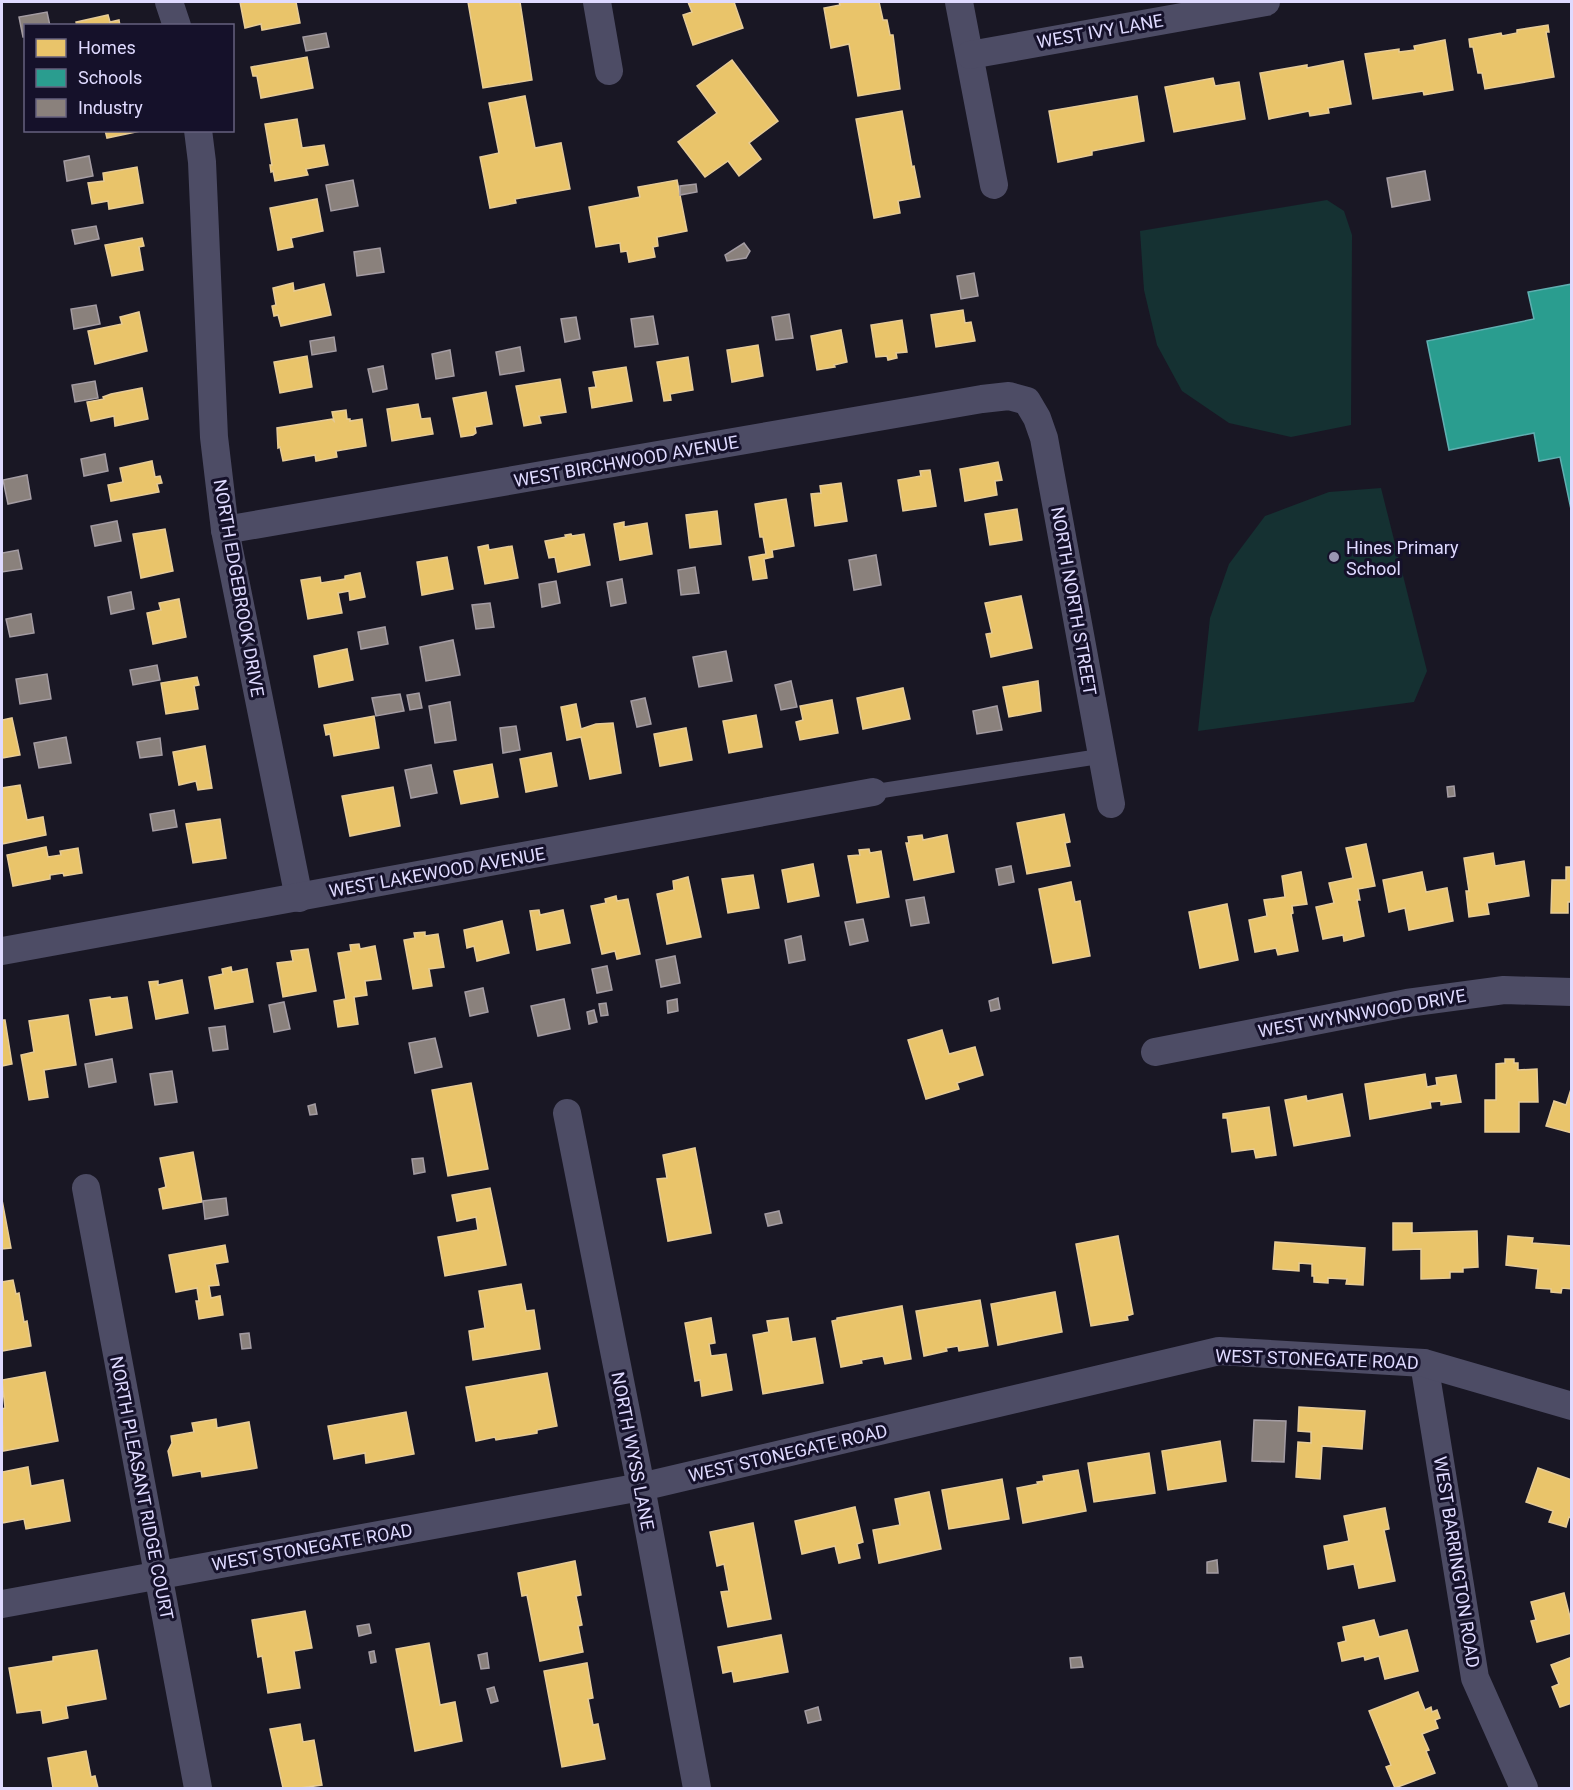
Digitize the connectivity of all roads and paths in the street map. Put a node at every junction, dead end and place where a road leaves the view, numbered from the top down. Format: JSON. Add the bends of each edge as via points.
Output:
{"nodes":[{"id":1,"x":169,"y":2,"type":"edge"},
{"id":2,"x":597,"y":2,"type":"edge"},
{"id":3,"x":959,"y":2,"type":"edge"},
{"id":4,"x":1266,"y":2,"type":"edge"},
{"id":5,"x":176,"y":24,"type":"edge"},
{"id":6,"x":970,"y":55,"type":"junction"},
{"id":7,"x":609,"y":71,"type":"dead end"},
{"id":8,"x":198,"y":132,"type":"edge"},
{"id":9,"x":994,"y":184,"type":"dead end"},
{"id":10,"x":1027,"y":401,"type":"joint"},
{"id":11,"x":225,"y":530,"type":"junction"},
{"id":12,"x":1102,"y":756,"type":"junction"},
{"id":13,"x":873,"y":792,"type":"joint"},
{"id":14,"x":1111,"y":804,"type":"dead end"},
{"id":15,"x":299,"y":898,"type":"junction"},
{"id":16,"x":2,"y":951,"type":"edge"},
{"id":17,"x":1572,"y":992,"type":"edge"},
{"id":18,"x":1155,"y":1052,"type":"dead end"},
{"id":19,"x":567,"y":1113,"type":"dead end"},
{"id":20,"x":86,"y":1188,"type":"dead end"},
{"id":21,"x":1424,"y":1363,"type":"junction"},
{"id":22,"x":1572,"y":1406,"type":"edge"},
{"id":23,"x":641,"y":1487,"type":"junction"},
{"id":24,"x":158,"y":1575,"type":"junction"},
{"id":25,"x":2,"y":1604,"type":"edge"},
{"id":26,"x":198,"y":1788,"type":"edge"},
{"id":27,"x":697,"y":1788,"type":"edge"},
{"id":28,"x":1524,"y":1788,"type":"edge"}],
"edges":[{"from":1,"to":5,"type":"street"},
{"from":2,"to":7,"type":"street"},
{"from":3,"to":6,"type":"street"},
{"from":4,"to":6,"type":"street","name":"WEST IVY LANE"},
{"from":6,"to":9,"type":"street"},
{"from":8,"to":11,"type":"street","name":"NORTH EDGEBROOK DRIVE","via":[[214,437]]},
{"from":10,"to":11,"type":"street","name":"WEST BIRCHWOOD AVENUE","via":[[1009,396],[982,399]]},
{"from":10,"to":12,"type":"street","name":"NORTH NORTH STREET","via":[[1044,438]]},
{"from":11,"to":15,"type":"street","name":"NORTH EDGEBROOK DRIVE"},
{"from":12,"to":13,"type":"lane"},
{"from":12,"to":14,"type":"street","name":"NORTH NORTH STREET"},
{"from":13,"to":15,"type":"street","name":"WEST LAKEWOOD AVENUE"},
{"from":15,"to":16,"type":"street","name":"WEST LAKEWOOD AVENUE"},
{"from":17,"to":18,"type":"street","name":"WEST WYNNWOOD DRIVE","via":[[1504,990],[1407,1003]]},
{"from":19,"to":23,"type":"street","name":"NORTH WYSS LANE"},
{"from":20,"to":24,"type":"street","name":"NORTH PLEASANT RIDGE COURT"},
{"from":21,"to":22,"type":"street","name":"WEST STONEGATE ROAD"},
{"from":21,"to":23,"type":"street","name":"WEST STONEGATE ROAD","via":[[1219,1351]]},
{"from":21,"to":28,"type":"street","name":"WEST BARRINGTON ROAD","via":[[1475,1678]]},
{"from":23,"to":24,"type":"street","name":"WEST STONEGATE ROAD"},
{"from":23,"to":27,"type":"street","name":"NORTH WYSS LANE"},
{"from":24,"to":25,"type":"street","name":"WEST STONEGATE ROAD"},
{"from":24,"to":26,"type":"street","name":"NORTH PLEASANT RIDGE COURT"}]}
